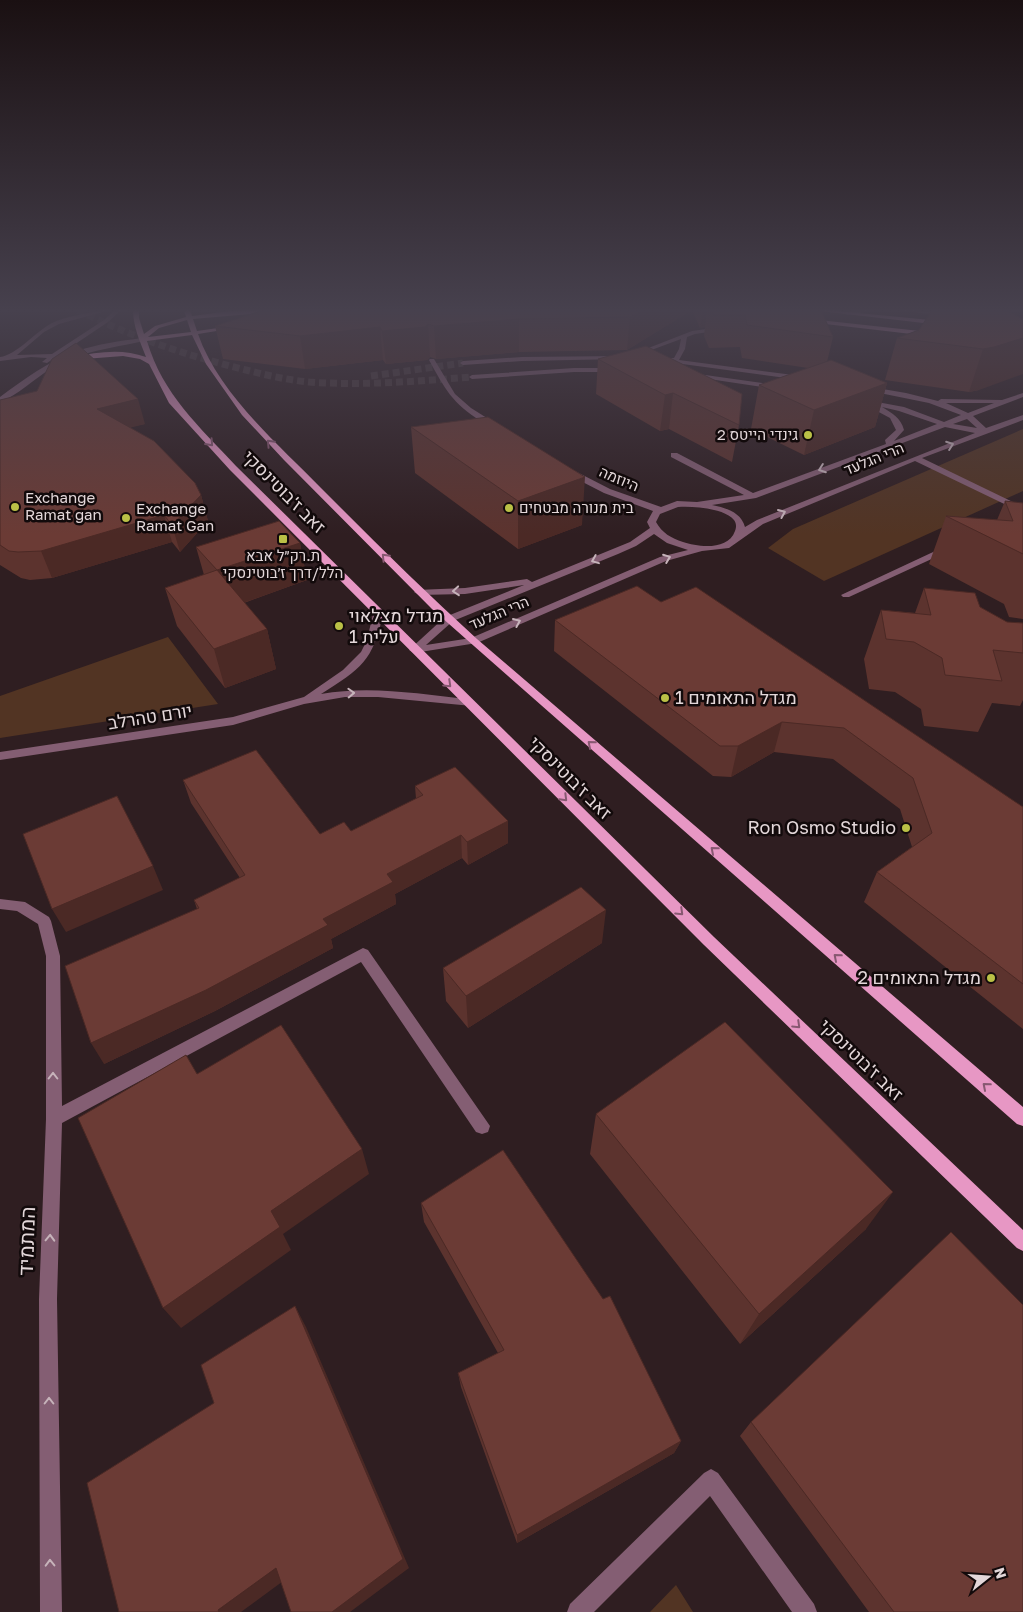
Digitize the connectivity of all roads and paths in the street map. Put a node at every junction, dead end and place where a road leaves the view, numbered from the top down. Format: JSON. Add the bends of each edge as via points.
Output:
{"nodes":[{"id":1,"x":20,"y":385,"type":"edge"},
{"id":2,"x":164,"y":385,"type":"edge"},
{"id":3,"x":224,"y":385,"type":"edge"},
{"id":4,"x":446,"y":385,"type":"edge"},
{"id":5,"x":763,"y":385,"type":"edge"},
{"id":6,"x":861,"y":387,"type":"edge"},
{"id":7,"x":782,"y":388,"type":"edge"},
{"id":8,"x":1021,"y":397,"type":"edge"},
{"id":9,"x":0,"y":400,"type":"edge"},
{"id":10,"x":926,"y":400,"type":"junction"},
{"id":11,"x":968,"y":416,"type":"junction"},
{"id":12,"x":1023,"y":417,"type":"edge"},
{"id":13,"x":946,"y":425,"type":"junction"},
{"id":14,"x":985,"y":432,"type":"junction"},
{"id":15,"x":507,"y":434,"type":"edge"},
{"id":16,"x":884,"y":446,"type":"junction"},
{"id":17,"x":674,"y":455,"type":"dead end"},
{"id":18,"x":915,"y":458,"type":"junction"},
{"id":19,"x":562,"y":468,"type":"edge"},
{"id":20,"x":753,"y":496,"type":"junction"},
{"id":21,"x":700,"y":504,"type":"junction"},
{"id":22,"x":660,"y":510,"type":"junction"},
{"id":23,"x":1020,"y":513,"type":"edge"},
{"id":24,"x":654,"y":530,"type":"junction"},
{"id":25,"x":739,"y":534,"type":"junction"},
{"id":26,"x":952,"y":546,"type":"edge"},
{"id":27,"x":704,"y":548,"type":"junction"},
{"id":28,"x":556,"y":576,"type":"junction"},
{"id":29,"x":419,"y":592,"type":"junction"},
{"id":30,"x":846,"y":595,"type":"dead end"},
{"id":31,"x":378,"y":614,"type":"junction"},
{"id":32,"x":449,"y":619,"type":"junction"},
{"id":33,"x":473,"y":641,"type":"junction"},
{"id":34,"x":414,"y":650,"type":"junction"},
{"id":35,"x":303,"y":701,"type":"junction"},
{"id":36,"x":468,"y":703,"type":"junction"},
{"id":37,"x":0,"y":756,"type":"edge"},
{"id":38,"x":0,"y":904,"type":"edge"},
{"id":39,"x":1023,"y":1118,"type":"edge"},
{"id":40,"x":54,"y":1119,"type":"junction"},
{"id":41,"x":482,"y":1126,"type":"dead end"},
{"id":42,"x":1023,"y":1242,"type":"edge"},
{"id":43,"x":51,"y":1612,"type":"edge"},
{"id":44,"x":578,"y":1612,"type":"edge"},
{"id":45,"x":806,"y":1612,"type":"edge"}],
"edges":[{"from":1,"to":9,"type":"street"},
{"from":2,"to":31,"type":"main road","name":"זאב ז'בוטינסקי","one_way":true,"via":[[172,401],[233,468]]},
{"from":29,"to":3,"type":"main road","name":"זאב ז'בוטינסקי","one_way":true,"via":[[268,441]]},
{"from":4,"to":15,"type":"street","via":[[468,410]]},
{"from":5,"to":7,"type":"street"},
{"from":6,"to":10,"type":"street"},
{"from":8,"to":10,"type":"street","via":[[971,402]]},
{"from":8,"to":11,"type":"street","name":"הרי הגלעד"},
{"from":10,"to":11,"type":"street"},
{"from":11,"to":13,"type":"street","name":"הרי הגלעד"},
{"from":11,"to":14,"type":"street"},
{"from":12,"to":14,"type":"street","name":"הרי הגלעד"},
{"from":13,"to":14,"type":"street"},
{"from":13,"to":16,"type":"street","name":"הרי הגלעד"},
{"from":13,"to":16,"type":"street","via":[[901,409],[858,400],[884,411],[900,425],[896,436]]},
{"from":18,"to":14,"type":"street","name":"הרי הגלעד","one_way":true},
{"from":16,"to":20,"type":"street","name":"הרי הגלעד","one_way":true},
{"from":17,"to":20,"type":"street"},
{"from":18,"to":23,"type":"street"},
{"from":25,"to":18,"type":"street","name":"הרי הגלעד","one_way":true,"via":[[760,522]]},
{"from":19,"to":22,"type":"street","name":"היוזמה","via":[[607,491]]},
{"from":20,"to":21,"type":"street","name":"הרי הגלעד"},
{"from":21,"to":22,"type":"street","via":[[677,504]]},
{"from":21,"to":25,"type":"street","via":[[732,515],[738,522]]},
{"from":22,"to":24,"type":"street","via":[[654,516]]},
{"from":24,"to":27,"type":"street","via":[[679,545]]},
{"from":24,"to":28,"type":"street","name":"הרי הגלעד","one_way":true,"via":[[633,544]]},
{"from":25,"to":27,"type":"street","name":"הרי הגלעד","via":[[726,544]]},
{"from":26,"to":30,"type":"street"},
{"from":33,"to":27,"type":"street","name":"הרי הגלעד","one_way":true,"via":[[663,559]]},
{"from":28,"to":29,"type":"street","one_way":true,"via":[[485,588]]},
{"from":28,"to":32,"type":"street","name":"הרי הגלעד"},
{"from":29,"to":32,"type":"main road","name":"זאב ז'בוטינסקי"},
{"from":31,"to":34,"type":"main road","name":"זאב ז'בוטינסקי"},
{"from":31,"to":35,"type":"street","name":"יורם טהרלב","via":[[365,654],[335,680]]},
{"from":32,"to":33,"type":"main road","name":"זאב ז'בוטינסקי"},
{"from":32,"to":34,"type":"street","name":"הרי הגלעד"},
{"from":33,"to":34,"type":"street","name":"הרי הגלעד"},
{"from":39,"to":33,"type":"main road","name":"זאב ז'בוטינסקי","one_way":true},
{"from":34,"to":36,"type":"main road","name":"זאב ז'בוטינסקי","one_way":true},
{"from":35,"to":36,"type":"street","name":"יורם טהרלב","one_way":true,"via":[[345,693],[378,693]]},
{"from":35,"to":37,"type":"street","name":"יורם טהרלב","via":[[233,721]]},
{"from":36,"to":42,"type":"main road","name":"זאב ז'בוטינסקי","one_way":true},
{"from":40,"to":38,"type":"street","name":"המתמיד","one_way":true,"via":[[54,956],[44,921],[20,906]]},
{"from":40,"to":41,"type":"street","via":[[362,954]]},
{"from":43,"to":40,"type":"street","name":"המתמיד","one_way":true,"via":[[48,1299]]},
{"from":44,"to":45,"type":"street","via":[[711,1480]]}]}
